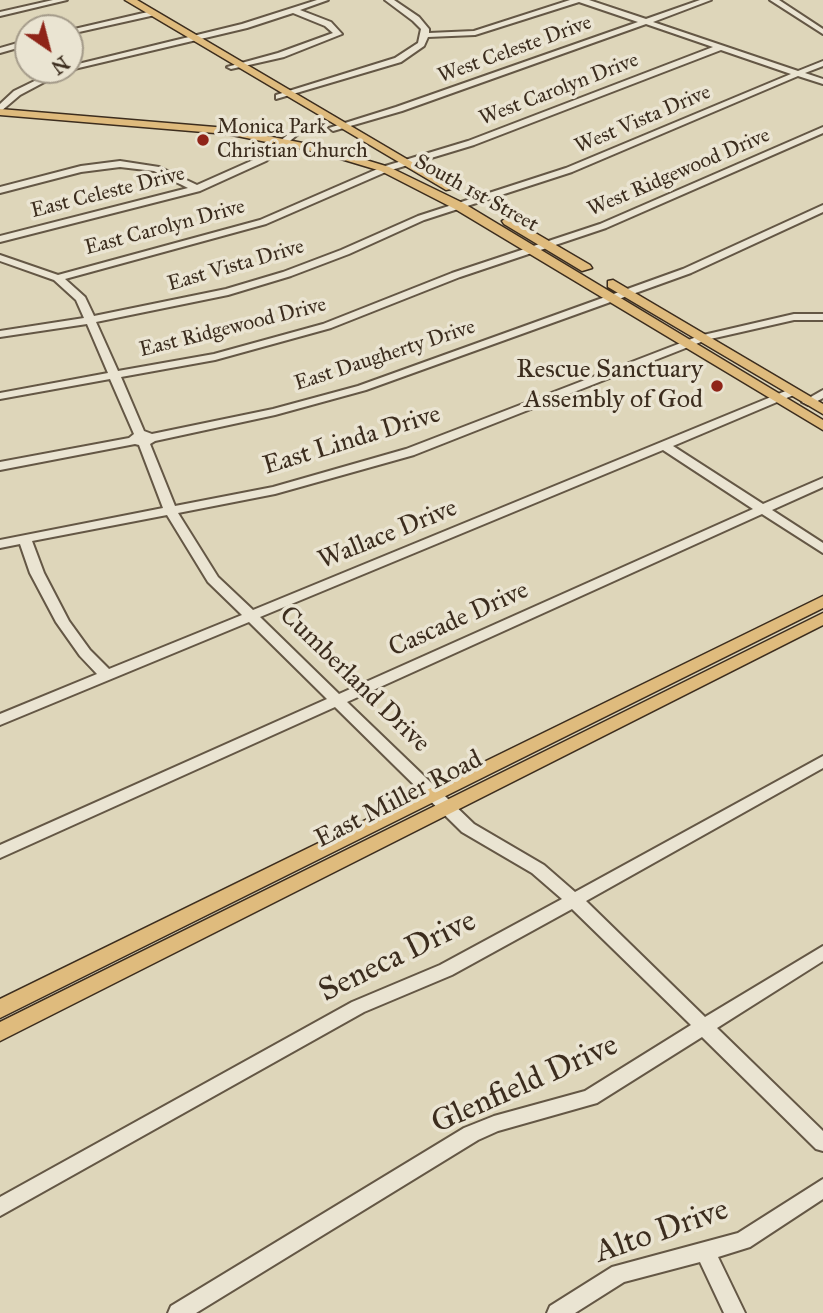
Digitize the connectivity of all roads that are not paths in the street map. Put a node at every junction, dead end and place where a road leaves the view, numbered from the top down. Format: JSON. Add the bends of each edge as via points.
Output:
{"nodes":[{"id":1,"x":64,"y":0,"type":"edge"},
{"id":2,"x":118,"y":0,"type":"edge"},
{"id":3,"x":130,"y":0,"type":"edge"},
{"id":4,"x":324,"y":0,"type":"edge"},
{"id":5,"x":388,"y":0,"type":"edge"},
{"id":6,"x":579,"y":0,"type":"edge"},
{"id":7,"x":707,"y":0,"type":"edge"},
{"id":8,"x":774,"y":0,"type":"edge"},
{"id":9,"x":295,"y":11,"type":"junction"},
{"id":10,"x":0,"y":14,"type":"edge"},
{"id":11,"x":149,"y":16,"type":"junction"},
{"id":12,"x":645,"y":22,"type":"junction"},
{"id":13,"x":84,"y":29,"type":"edge"},
{"id":14,"x":823,"y":32,"type":"edge"},
{"id":15,"x":425,"y":35,"type":"junction"},
{"id":16,"x":190,"y":40,"type":"junction"},
{"id":17,"x":721,"y":47,"type":"junction"},
{"id":18,"x":823,"y":63,"type":"edge"},
{"id":19,"x":84,"y":65,"type":"edge"},
{"id":20,"x":236,"y":66,"type":"junction"},
{"id":21,"x":799,"y":74,"type":"junction"},
{"id":22,"x":823,"y":82,"type":"edge"},
{"id":23,"x":35,"y":84,"type":"edge"},
{"id":24,"x":284,"y":95,"type":"junction"},
{"id":25,"x":1,"y":108,"type":"edge"},
{"id":26,"x":342,"y":130,"type":"junction"},
{"id":27,"x":823,"y":130,"type":"edge"},
{"id":28,"x":290,"y":138,"type":"junction"},
{"id":29,"x":329,"y":143,"type":"junction"},
{"id":30,"x":355,"y":154,"type":"junction"},
{"id":31,"x":396,"y":165,"type":"junction"},
{"id":32,"x":197,"y":189,"type":"junction"},
{"id":33,"x":0,"y":190,"type":"edge"},
{"id":34,"x":473,"y":201,"type":"junction"},
{"id":35,"x":459,"y":206,"type":"junction"},
{"id":36,"x":823,"y":208,"type":"edge"},
{"id":37,"x":0,"y":239,"type":"edge"},
{"id":38,"x":548,"y":245,"type":"junction"},
{"id":39,"x":532,"y":250,"type":"junction"},
{"id":40,"x":0,"y":258,"type":"edge"},
{"id":41,"x":58,"y":278,"type":"junction"},
{"id":42,"x":627,"y":292,"type":"junction"},
{"id":43,"x":612,"y":298,"type":"junction"},
{"id":44,"x":823,"y":317,"type":"edge"},
{"id":45,"x":91,"y":319,"type":"junction"},
{"id":46,"x":0,"y":334,"type":"edge"},
{"id":47,"x":704,"y":338,"type":"junction"},
{"id":48,"x":688,"y":344,"type":"junction"},
{"id":49,"x":114,"y":376,"type":"junction"},
{"id":50,"x":792,"y":392,"type":"junction"},
{"id":51,"x":823,"y":393,"type":"edge"},
{"id":52,"x":0,"y":396,"type":"edge"},
{"id":53,"x":777,"y":398,"type":"junction"},
{"id":54,"x":808,"y":402,"type":"junction"},
{"id":55,"x":823,"y":410,"type":"edge"},
{"id":56,"x":823,"y":426,"type":"edge"},
{"id":57,"x":142,"y":439,"type":"junction"},
{"id":58,"x":664,"y":445,"type":"junction"},
{"id":59,"x":0,"y":466,"type":"edge"},
{"id":60,"x":823,"y":482,"type":"edge"},
{"id":61,"x":170,"y":510,"type":"junction"},
{"id":62,"x":762,"y":510,"type":"junction"},
{"id":63,"x":25,"y":539,"type":"junction"},
{"id":64,"x":0,"y":544,"type":"edge"},
{"id":65,"x":823,"y":549,"type":"edge"},
{"id":66,"x":823,"y":601,"type":"edge"},
{"id":67,"x":251,"y":616,"type":"junction"},
{"id":68,"x":823,"y":618,"type":"edge"},
{"id":69,"x":107,"y":676,"type":"junction"},
{"id":70,"x":673,"y":683,"type":"junction"},
{"id":71,"x":337,"y":702,"type":"junction"},
{"id":72,"x":0,"y":720,"type":"edge"},
{"id":73,"x":823,"y":761,"type":"edge"},
{"id":74,"x":439,"y":800,"type":"junction"},
{"id":75,"x":0,"y":852,"type":"edge"},
{"id":76,"x":573,"y":900,"type":"junction"},
{"id":77,"x":147,"y":947,"type":"junction"},
{"id":78,"x":823,"y":953,"type":"edge"},
{"id":79,"x":0,"y":1009,"type":"edge"},
{"id":80,"x":705,"y":1028,"type":"junction"},
{"id":81,"x":0,"y":1032,"type":"edge"},
{"id":82,"x":823,"y":1143,"type":"edge"},
{"id":83,"x":823,"y":1188,"type":"edge"},
{"id":84,"x":0,"y":1207,"type":"edge"},
{"id":85,"x":705,"y":1251,"type":"junction"},
{"id":86,"x":178,"y":1313,"type":"edge"},
{"id":87,"x":557,"y":1313,"type":"edge"},
{"id":88,"x":735,"y":1313,"type":"edge"}],
"edges":[{"from":1,"to":10,"type":"street"},
{"from":2,"to":11,"type":"main road","name":"South 1st Street"},
{"from":3,"to":11,"type":"main road","name":"South 1st Street"},
{"from":4,"to":9,"type":"street"},
{"from":5,"to":15,"type":"street","via":[[416,19]]},
{"from":6,"to":12,"type":"street"},
{"from":6,"to":15,"type":"street","via":[[475,33]]},
{"from":7,"to":12,"type":"street","name":"West Celeste Drive"},
{"from":8,"to":14,"type":"street"},
{"from":9,"to":16,"type":"street"},
{"from":9,"to":20,"type":"street","via":[[328,24],[338,34]]},
{"from":11,"to":13,"type":"street"},
{"from":11,"to":16,"type":"main road","name":"South 1st Street"},
{"from":11,"to":16,"type":"main road","name":"South 1st Street","via":[[172,25]]},
{"from":12,"to":17,"type":"street"},
{"from":12,"to":26,"type":"street","name":"West Celeste Drive"},
{"from":15,"to":24,"type":"street","via":[[421,44],[398,60]]},
{"from":16,"to":19,"type":"street"},
{"from":16,"to":20,"type":"main road","name":"South 1st Street"},
{"from":17,"to":21,"type":"street"},
{"from":17,"to":31,"type":"street","name":"West Carolyn Drive","via":[[471,143]]},
{"from":18,"to":21,"type":"street","name":"West Vista Drive"},
{"from":20,"to":24,"type":"main road","name":"South 1st Street"},
{"from":21,"to":22,"type":"street"},
{"from":21,"to":34,"type":"street","name":"West Vista Drive","via":[[569,170]]},
{"from":23,"to":25,"type":"street"},
{"from":24,"to":26,"type":"main road","name":"South 1st Street"},
{"from":25,"to":28,"type":"main road","via":[[201,124]]},
{"from":26,"to":29,"type":"main road","via":[[343,142]]},
{"from":26,"to":30,"type":"main road"},
{"from":26,"to":31,"type":"main road","name":"South 1st Street"},
{"from":27,"to":38,"type":"street","name":"West Ridgewood Drive","via":[[603,226]]},
{"from":28,"to":29,"type":"main road"},
{"from":28,"to":30,"type":"main road"},
{"from":28,"to":32,"type":"street","name":"East Celeste Drive","via":[[251,166]]},
{"from":29,"to":30,"type":"main road"},
{"from":30,"to":31,"type":"main road","name":"South 1st Street"},
{"from":31,"to":34,"type":"main road","name":"South 1st Street","via":[[435,178]]},
{"from":31,"to":35,"type":"main road","name":"South 1st Street"},
{"from":31,"to":41,"type":"street","name":"East Carolyn Drive","via":[[229,234]]},
{"from":32,"to":33,"type":"street","via":[[156,169],[115,164]]},
{"from":32,"to":37,"type":"street","name":"East Celeste Drive"},
{"from":34,"to":35,"type":"street","name":"East Vista Drive"},
{"from":34,"to":38,"type":"main road","name":"South 1st Street"},
{"from":35,"to":39,"type":"main road","name":"South 1st Street"},
{"from":35,"to":45,"type":"street","name":"East Vista Drive","via":[[275,278],[194,300]]},
{"from":36,"to":42,"type":"street","name":"East Daugherty Drive","via":[[732,252]]},
{"from":38,"to":39,"type":"street","name":"East Ridgewood Drive"},
{"from":38,"to":42,"type":"main road","name":"South 1st Street"},
{"from":39,"to":43,"type":"main road","name":"South 1st Street"},
{"from":39,"to":49,"type":"street","name":"East Ridgewood Drive","via":[[289,338]]},
{"from":40,"to":41,"type":"street","name":"Cumberland Drive"},
{"from":41,"to":45,"type":"street","name":"Cumberland Drive","via":[[81,299]]},
{"from":42,"to":43,"type":"street","name":"East Daugherty Drive"},
{"from":42,"to":47,"type":"main road","name":"South 1st Street"},
{"from":43,"to":48,"type":"main road","name":"South 1st Street"},
{"from":43,"to":57,"type":"street","name":"East Daugherty Drive","via":[[362,388],[275,412]]},
{"from":44,"to":47,"type":"street","name":"East Linda Drive","via":[[794,317]]},
{"from":45,"to":46,"type":"street","name":"East Vista Drive"},
{"from":45,"to":49,"type":"street","name":"Cumberland Drive"},
{"from":47,"to":48,"type":"street","name":"East Linda Drive"},
{"from":47,"to":50,"type":"main road","name":"South 1st Street"},
{"from":48,"to":53,"type":"main road","name":"South 1st Street"},
{"from":48,"to":61,"type":"street","name":"East Linda Drive","via":[[410,452],[275,489]]},
{"from":49,"to":52,"type":"street","name":"East Ridgewood Drive"},
{"from":49,"to":57,"type":"street","name":"Cumberland Drive"},
{"from":50,"to":53,"type":"street","name":"Wallace Drive"},
{"from":50,"to":54,"type":"main road","name":"South 1st Street"},
{"from":51,"to":54,"type":"street"},
{"from":53,"to":56,"type":"main road","name":"South 1st Street"},
{"from":53,"to":58,"type":"street","name":"Wallace Drive"},
{"from":54,"to":55,"type":"main road","name":"South 1st Street"},
{"from":57,"to":59,"type":"street","name":"East Daugherty Drive"},
{"from":57,"to":61,"type":"street","name":"Cumberland Drive"},
{"from":58,"to":62,"type":"street"},
{"from":58,"to":67,"type":"street","name":"Wallace Drive"},
{"from":60,"to":62,"type":"street","name":"Cascade Drive"},
{"from":61,"to":63,"type":"street","name":"East Linda Drive"},
{"from":61,"to":67,"type":"street","name":"Cumberland Drive","via":[[213,579]]},
{"from":62,"to":65,"type":"street"},
{"from":62,"to":71,"type":"street","name":"Cascade Drive"},
{"from":63,"to":64,"type":"street","name":"East Linda Drive"},
{"from":63,"to":69,"type":"street","via":[[62,622]]},
{"from":66,"to":70,"type":"main road","name":"East Miller Road"},
{"from":67,"to":69,"type":"street","name":"Wallace Drive"},
{"from":67,"to":71,"type":"street","name":"Cumberland Drive"},
{"from":68,"to":70,"type":"main road","name":"East Miller Road"},
{"from":69,"to":72,"type":"street","name":"Wallace Drive"},
{"from":70,"to":74,"type":"main road","name":"East Miller Road"},
{"from":71,"to":74,"type":"street","name":"Cumberland Drive"},
{"from":71,"to":75,"type":"street","name":"Cascade Drive"},
{"from":73,"to":76,"type":"street","name":"Seneca Drive"},
{"from":74,"to":76,"type":"street","name":"Cumberland Drive","via":[[476,834],[538,869]]},
{"from":74,"to":77,"type":"main road","name":"East Miller Road"},
{"from":76,"to":80,"type":"street","name":"Cumberland Drive"},
{"from":76,"to":84,"type":"street","name":"Seneca Drive","via":[[446,970],[358,1007]]},
{"from":77,"to":79,"type":"main road","name":"East Miller Road"},
{"from":77,"to":81,"type":"main road","name":"East Miller Road"},
{"from":78,"to":80,"type":"street","name":"Glenfield Drive"},
{"from":80,"to":82,"type":"street","name":"Cumberland Drive"},
{"from":80,"to":86,"type":"street","name":"Glenfield Drive","via":[[590,1097],[471,1134]]},
{"from":83,"to":85,"type":"street","name":"Alto Drive","via":[[743,1241]]},
{"from":85,"to":87,"type":"street","name":"Alto Drive","via":[[619,1275]]},
{"from":85,"to":88,"type":"street"}]}
